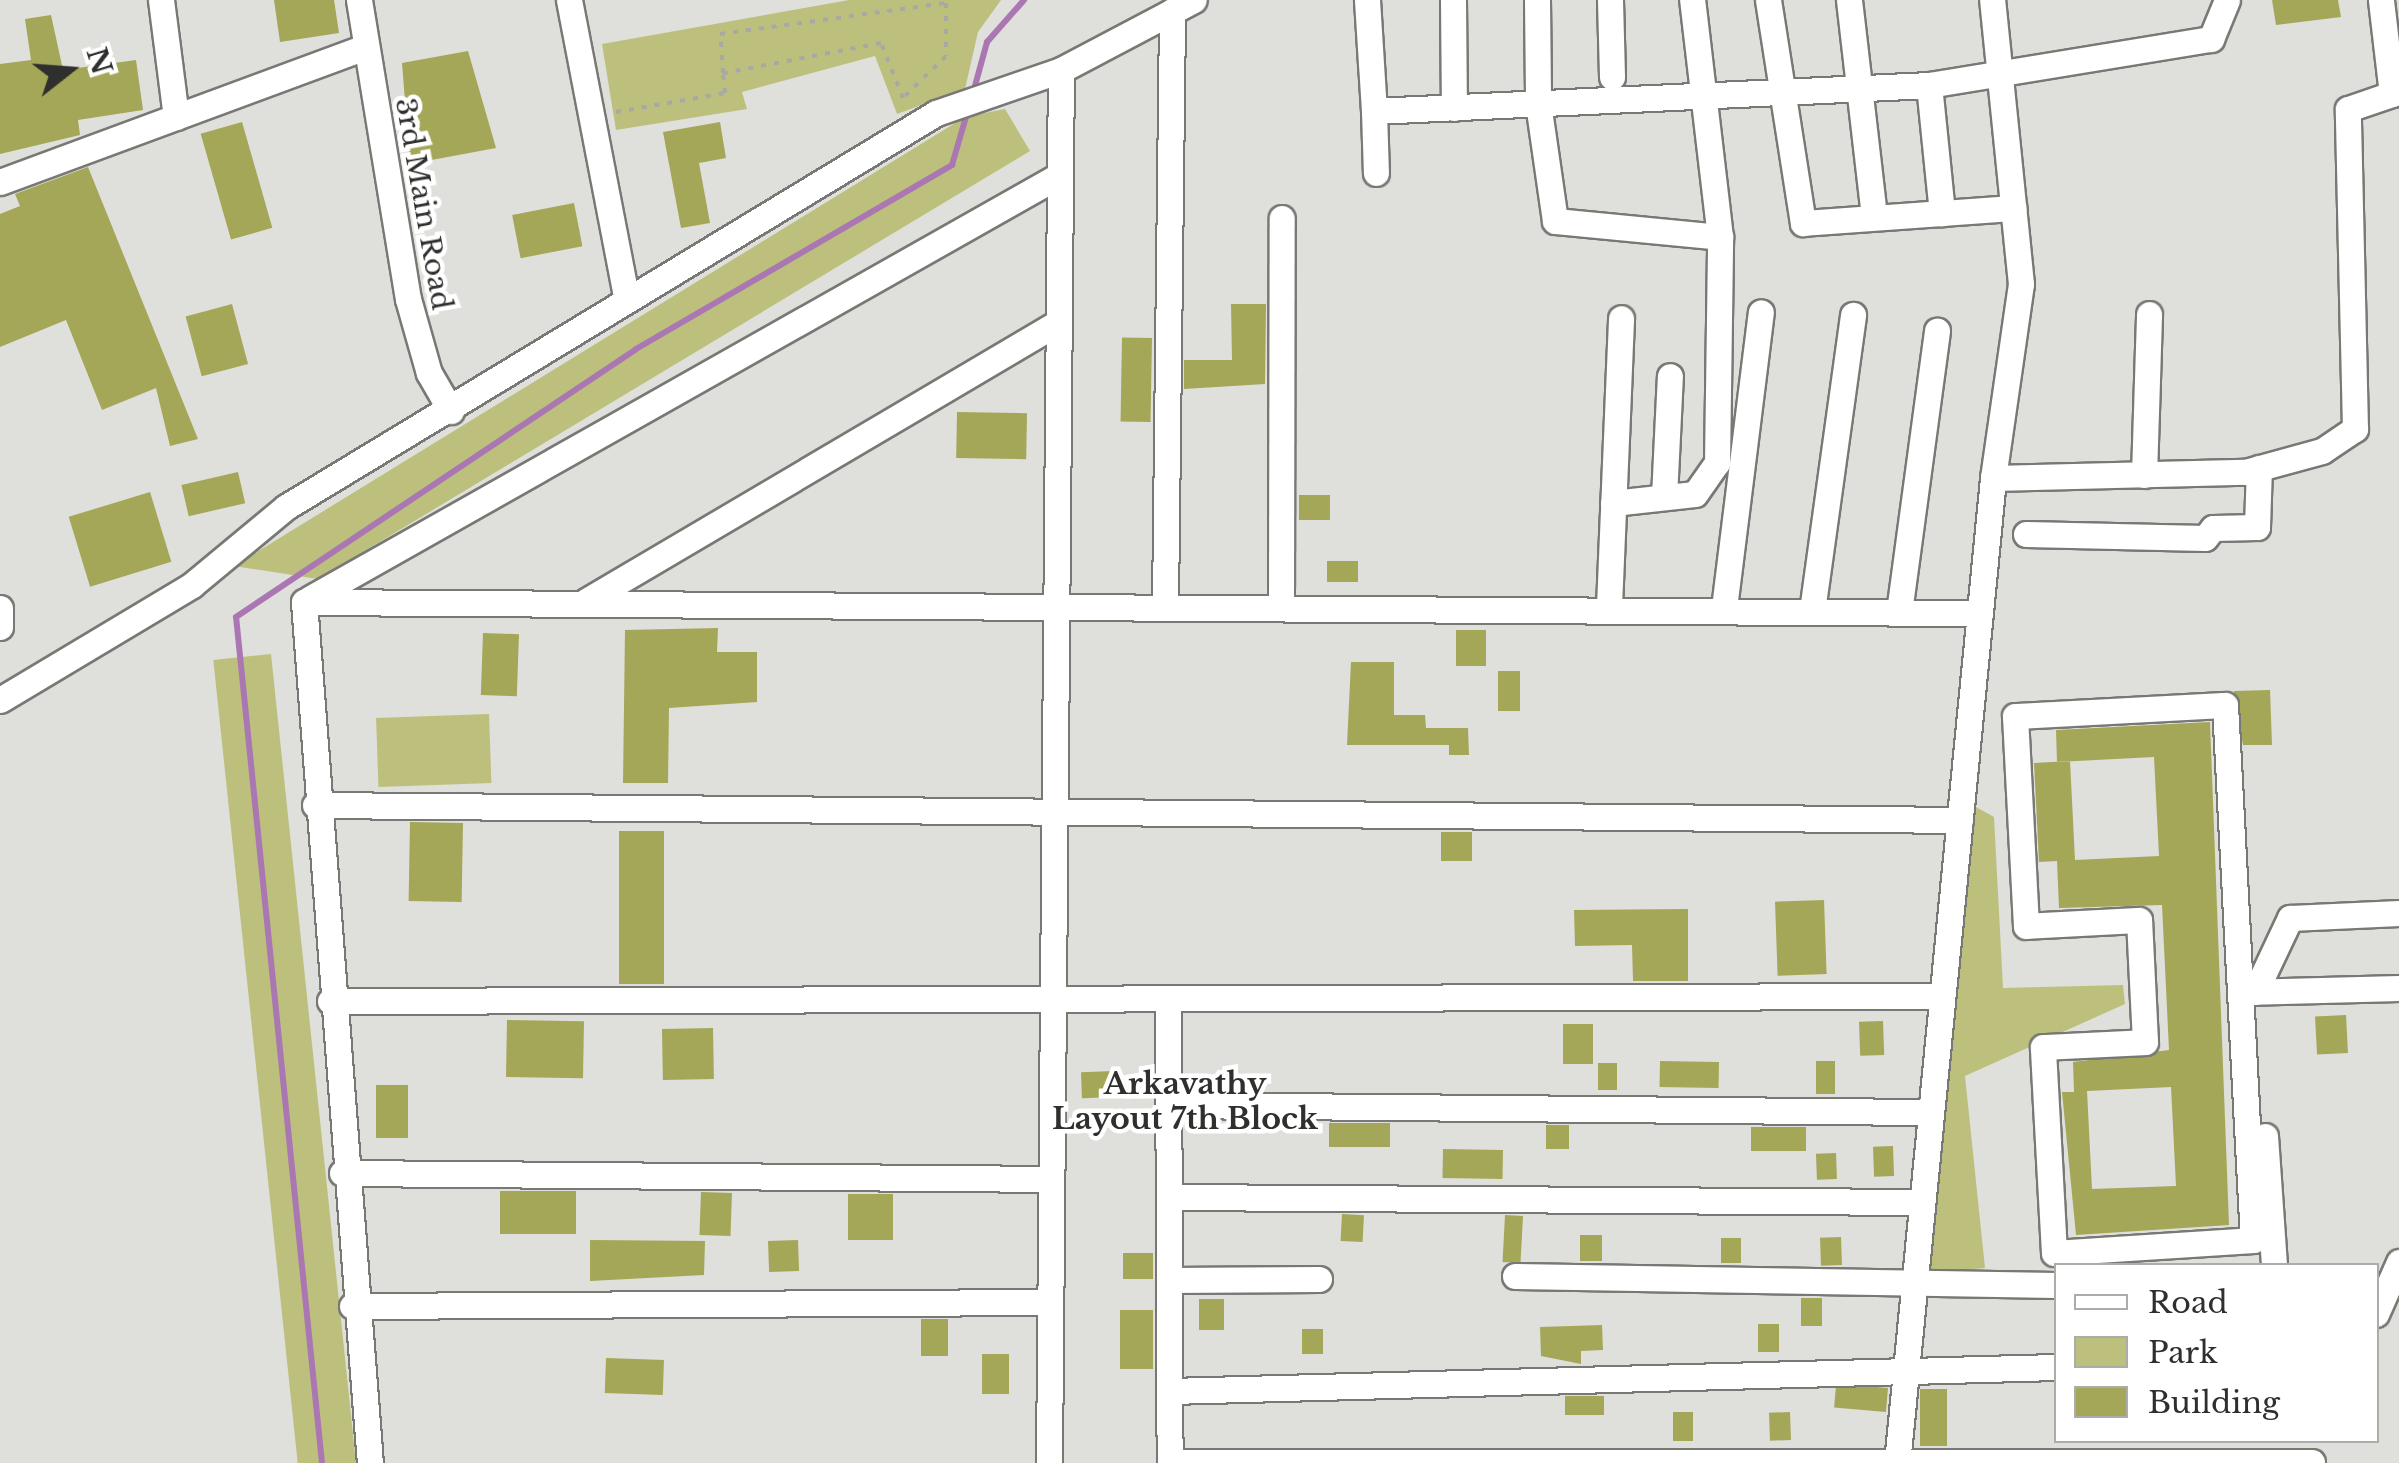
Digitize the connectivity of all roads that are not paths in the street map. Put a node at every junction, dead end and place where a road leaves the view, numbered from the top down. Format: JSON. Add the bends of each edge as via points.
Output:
{"nodes":[{"id":1,"x":160,"y":0,"type":"edge"},
{"id":2,"x":359,"y":0,"type":"edge"},
{"id":3,"x":568,"y":0,"type":"edge"},
{"id":4,"x":1368,"y":0,"type":"edge"},
{"id":5,"x":1453,"y":0,"type":"edge"},
{"id":6,"x":1537,"y":0,"type":"edge"},
{"id":7,"x":1610,"y":0,"type":"edge"},
{"id":8,"x":1692,"y":0,"type":"edge"},
{"id":9,"x":1768,"y":0,"type":"edge"},
{"id":10,"x":1849,"y":0,"type":"edge"},
{"id":11,"x":1992,"y":0,"type":"edge"},
{"id":12,"x":2226,"y":0,"type":"edge"},
{"id":13,"x":2381,"y":0,"type":"edge"},
{"id":14,"x":1183,"y":6,"type":"edge"},
{"id":15,"x":365,"y":47,"type":"junction"},
{"id":16,"x":1062,"y":70,"type":"junction"},
{"id":17,"x":2000,"y":70,"type":"junction"},
{"id":18,"x":1612,"y":76,"type":"dead end"},
{"id":19,"x":1928,"y":84,"type":"junction"},
{"id":20,"x":1859,"y":87,"type":"junction"},
{"id":21,"x":1778,"y":92,"type":"junction"},
{"id":22,"x":1700,"y":95,"type":"junction"},
{"id":23,"x":1538,"y":103,"type":"junction"},
{"id":24,"x":1454,"y":108,"type":"junction"},
{"id":25,"x":1374,"y":111,"type":"junction"},
{"id":26,"x":176,"y":117,"type":"junction"},
{"id":27,"x":1376,"y":172,"type":"dead end"},
{"id":28,"x":1060,"y":175,"type":"junction"},
{"id":29,"x":0,"y":182,"type":"edge"},
{"id":30,"x":2013,"y":208,"type":"junction"},
{"id":31,"x":1942,"y":213,"type":"junction"},
{"id":32,"x":1874,"y":217,"type":"junction"},
{"id":33,"x":1282,"y":218,"type":"dead end"},
{"id":34,"x":1720,"y":237,"type":"junction"},
{"id":35,"x":626,"y":295,"type":"junction"},
{"id":36,"x":1761,"y":312,"type":"dead end"},
{"id":37,"x":2149,"y":314,"type":"dead end"},
{"id":38,"x":1853,"y":316,"type":"dead end"},
{"id":39,"x":1621,"y":318,"type":"dead end"},
{"id":40,"x":1059,"y":322,"type":"junction"},
{"id":41,"x":1937,"y":330,"type":"dead end"},
{"id":42,"x":1670,"y":376,"type":"dead end"},
{"id":43,"x":452,"y":412,"type":"junction"},
{"id":44,"x":2259,"y":468,"type":"junction"},
{"id":45,"x":2144,"y":475,"type":"junction"},
{"id":46,"x":1993,"y":478,"type":"junction"},
{"id":47,"x":1664,"y":497,"type":"junction"},
{"id":48,"x":1614,"y":502,"type":"junction"},
{"id":49,"x":2026,"y":534,"type":"dead end"},
{"id":50,"x":304,"y":602,"type":"junction"},
{"id":51,"x":583,"y":603,"type":"junction"},
{"id":52,"x":1056,"y":605,"type":"junction"},
{"id":53,"x":1166,"y":605,"type":"junction"},
{"id":54,"x":1282,"y":605,"type":"junction"},
{"id":55,"x":1609,"y":606,"type":"junction"},
{"id":56,"x":0,"y":608,"type":"edge"},
{"id":57,"x":1724,"y":608,"type":"junction"},
{"id":58,"x":1812,"y":611,"type":"junction"},
{"id":59,"x":1899,"y":612,"type":"junction"},
{"id":60,"x":1980,"y":613,"type":"junction"},
{"id":61,"x":0,"y":626,"type":"edge"},
{"id":62,"x":0,"y":700,"type":"edge"},
{"id":63,"x":315,"y":806,"type":"junction"},
{"id":64,"x":1054,"y":812,"type":"junction"},
{"id":65,"x":1960,"y":820,"type":"junction"},
{"id":66,"x":2244,"y":825,"type":"dead end"},
{"id":67,"x":2399,"y":913,"type":"edge"},
{"id":68,"x":2399,"y":988,"type":"edge"},
{"id":69,"x":2248,"y":992,"type":"junction"},
{"id":70,"x":1942,"y":996,"type":"junction"},
{"id":71,"x":330,"y":1001,"type":"junction"},
{"id":72,"x":1053,"y":1004,"type":"junction"},
{"id":73,"x":1168,"y":1004,"type":"junction"},
{"id":74,"x":1168,"y":1105,"type":"junction"},
{"id":75,"x":1931,"y":1112,"type":"junction"},
{"id":76,"x":342,"y":1173,"type":"junction"},
{"id":77,"x":1051,"y":1179,"type":"junction"},
{"id":78,"x":1169,"y":1198,"type":"junction"},
{"id":79,"x":1922,"y":1202,"type":"junction"},
{"id":80,"x":2274,"y":1263,"type":"edge"},
{"id":81,"x":2389,"y":1274,"type":"edge"},
{"id":82,"x":1515,"y":1276,"type":"dead end"},
{"id":83,"x":1319,"y":1279,"type":"dead end"},
{"id":84,"x":1169,"y":1280,"type":"junction"},
{"id":85,"x":1914,"y":1282,"type":"junction"},
{"id":86,"x":2054,"y":1285,"type":"edge"},
{"id":87,"x":1050,"y":1302,"type":"junction"},
{"id":88,"x":2379,"y":1305,"type":"edge"},
{"id":89,"x":352,"y":1306,"type":"junction"},
{"id":90,"x":2054,"y":1367,"type":"edge"},
{"id":91,"x":1906,"y":1369,"type":"junction"},
{"id":92,"x":1170,"y":1391,"type":"junction"},
{"id":93,"x":1897,"y":1462,"type":"edge"},
{"id":94,"x":2312,"y":1462,"type":"edge"},
{"id":95,"x":370,"y":1463,"type":"edge"},
{"id":96,"x":1048,"y":1463,"type":"edge"},
{"id":97,"x":1170,"y":1463,"type":"edge"}],
"edges":[{"from":1,"to":26,"type":"street"},
{"from":2,"to":15,"type":"street","name":"3rd Main Road"},
{"from":3,"to":35,"type":"street"},
{"from":4,"to":25,"type":"street"},
{"from":5,"to":24,"type":"street"},
{"from":6,"to":23,"type":"street"},
{"from":7,"to":18,"type":"street"},
{"from":8,"to":22,"type":"street"},
{"from":9,"to":21,"type":"street"},
{"from":10,"to":20,"type":"street"},
{"from":11,"to":17,"type":"street"},
{"from":12,"to":17,"type":"street","via":[[2211,39]]},
{"from":13,"to":44,"type":"street","via":[[2392,94],[2348,109],[2355,428],[2322,451]]},
{"from":14,"to":16,"type":"street"},
{"from":14,"to":53,"type":"street"},
{"from":15,"to":26,"type":"street"},
{"from":15,"to":43,"type":"street","name":"3rd Main Road","via":[[412,317]]},
{"from":16,"to":28,"type":"street"},
{"from":16,"to":35,"type":"street","via":[[936,113]]},
{"from":17,"to":19,"type":"street"},
{"from":17,"to":30,"type":"street"},
{"from":19,"to":20,"type":"street"},
{"from":19,"to":31,"type":"street"},
{"from":20,"to":21,"type":"street"},
{"from":20,"to":32,"type":"street"},
{"from":21,"to":22,"type":"street"},
{"from":21,"to":32,"type":"street","via":[[1803,223]]},
{"from":22,"to":23,"type":"street"},
{"from":22,"to":34,"type":"street"},
{"from":23,"to":24,"type":"street"},
{"from":23,"to":34,"type":"street","via":[[1555,221]]},
{"from":24,"to":25,"type":"street"},
{"from":25,"to":27,"type":"street"},
{"from":26,"to":29,"type":"street"},
{"from":28,"to":40,"type":"street"},
{"from":28,"to":50,"type":"street"},
{"from":30,"to":31,"type":"street"},
{"from":30,"to":46,"type":"street","via":[[2021,284]]},
{"from":31,"to":32,"type":"street"},
{"from":33,"to":54,"type":"street"},
{"from":34,"to":47,"type":"street","via":[[1718,463],[1695,494]]},
{"from":35,"to":43,"type":"street"},
{"from":36,"to":57,"type":"street"},
{"from":37,"to":45,"type":"street"},
{"from":38,"to":58,"type":"street"},
{"from":39,"to":48,"type":"street"},
{"from":40,"to":51,"type":"street"},
{"from":40,"to":52,"type":"street"},
{"from":41,"to":59,"type":"street"},
{"from":42,"to":47,"type":"street"},
{"from":43,"to":62,"type":"street","via":[[286,506],[192,585]]},
{"from":44,"to":45,"type":"street"},
{"from":44,"to":49,"type":"street","via":[[2257,527],[2213,528],[2205,538]]},
{"from":45,"to":46,"type":"street"},
{"from":46,"to":60,"type":"street"},
{"from":47,"to":48,"type":"street"},
{"from":48,"to":55,"type":"street"},
{"from":50,"to":51,"type":"street"},
{"from":50,"to":63,"type":"street"},
{"from":51,"to":52,"type":"street"},
{"from":52,"to":53,"type":"street"},
{"from":52,"to":64,"type":"street"},
{"from":53,"to":54,"type":"street"},
{"from":54,"to":55,"type":"street"},
{"from":55,"to":57,"type":"street"},
{"from":56,"to":61,"type":"street"},
{"from":57,"to":58,"type":"street"},
{"from":58,"to":59,"type":"street"},
{"from":59,"to":60,"type":"street"},
{"from":60,"to":65,"type":"street"},
{"from":63,"to":64,"type":"street"},
{"from":63,"to":71,"type":"street"},
{"from":64,"to":65,"type":"street"},
{"from":64,"to":72,"type":"street"},
{"from":65,"to":70,"type":"street"},
{"from":66,"to":69,"type":"street"},
{"from":67,"to":69,"type":"street","via":[[2290,918]]},
{"from":68,"to":69,"type":"street"},
{"from":69,"to":69,"type":"street","via":[[2225,705],[2015,716],[2026,926],[2139,920],[2146,1042],[2042,1047],[2054,1253],[2254,1240]]},
{"from":69,"to":80,"type":"street"},
{"from":70,"to":73,"type":"street"},
{"from":70,"to":75,"type":"street"},
{"from":71,"to":72,"type":"street"},
{"from":71,"to":76,"type":"street"},
{"from":72,"to":73,"type":"street"},
{"from":72,"to":77,"type":"street"},
{"from":73,"to":74,"type":"street"},
{"from":74,"to":75,"type":"street"},
{"from":74,"to":78,"type":"street"},
{"from":75,"to":79,"type":"street"},
{"from":76,"to":77,"type":"street"},
{"from":76,"to":89,"type":"street"},
{"from":77,"to":87,"type":"street"},
{"from":78,"to":79,"type":"street"},
{"from":78,"to":84,"type":"street"},
{"from":79,"to":85,"type":"street"},
{"from":81,"to":88,"type":"street"},
{"from":82,"to":85,"type":"street"},
{"from":83,"to":84,"type":"street"},
{"from":84,"to":92,"type":"street"},
{"from":85,"to":86,"type":"street"},
{"from":85,"to":91,"type":"street"},
{"from":87,"to":89,"type":"street"},
{"from":87,"to":96,"type":"street"},
{"from":89,"to":95,"type":"street"},
{"from":90,"to":91,"type":"street"},
{"from":91,"to":92,"type":"street"},
{"from":91,"to":93,"type":"street"},
{"from":92,"to":97,"type":"street"},
{"from":93,"to":94,"type":"street"},
{"from":93,"to":97,"type":"street"}]}
